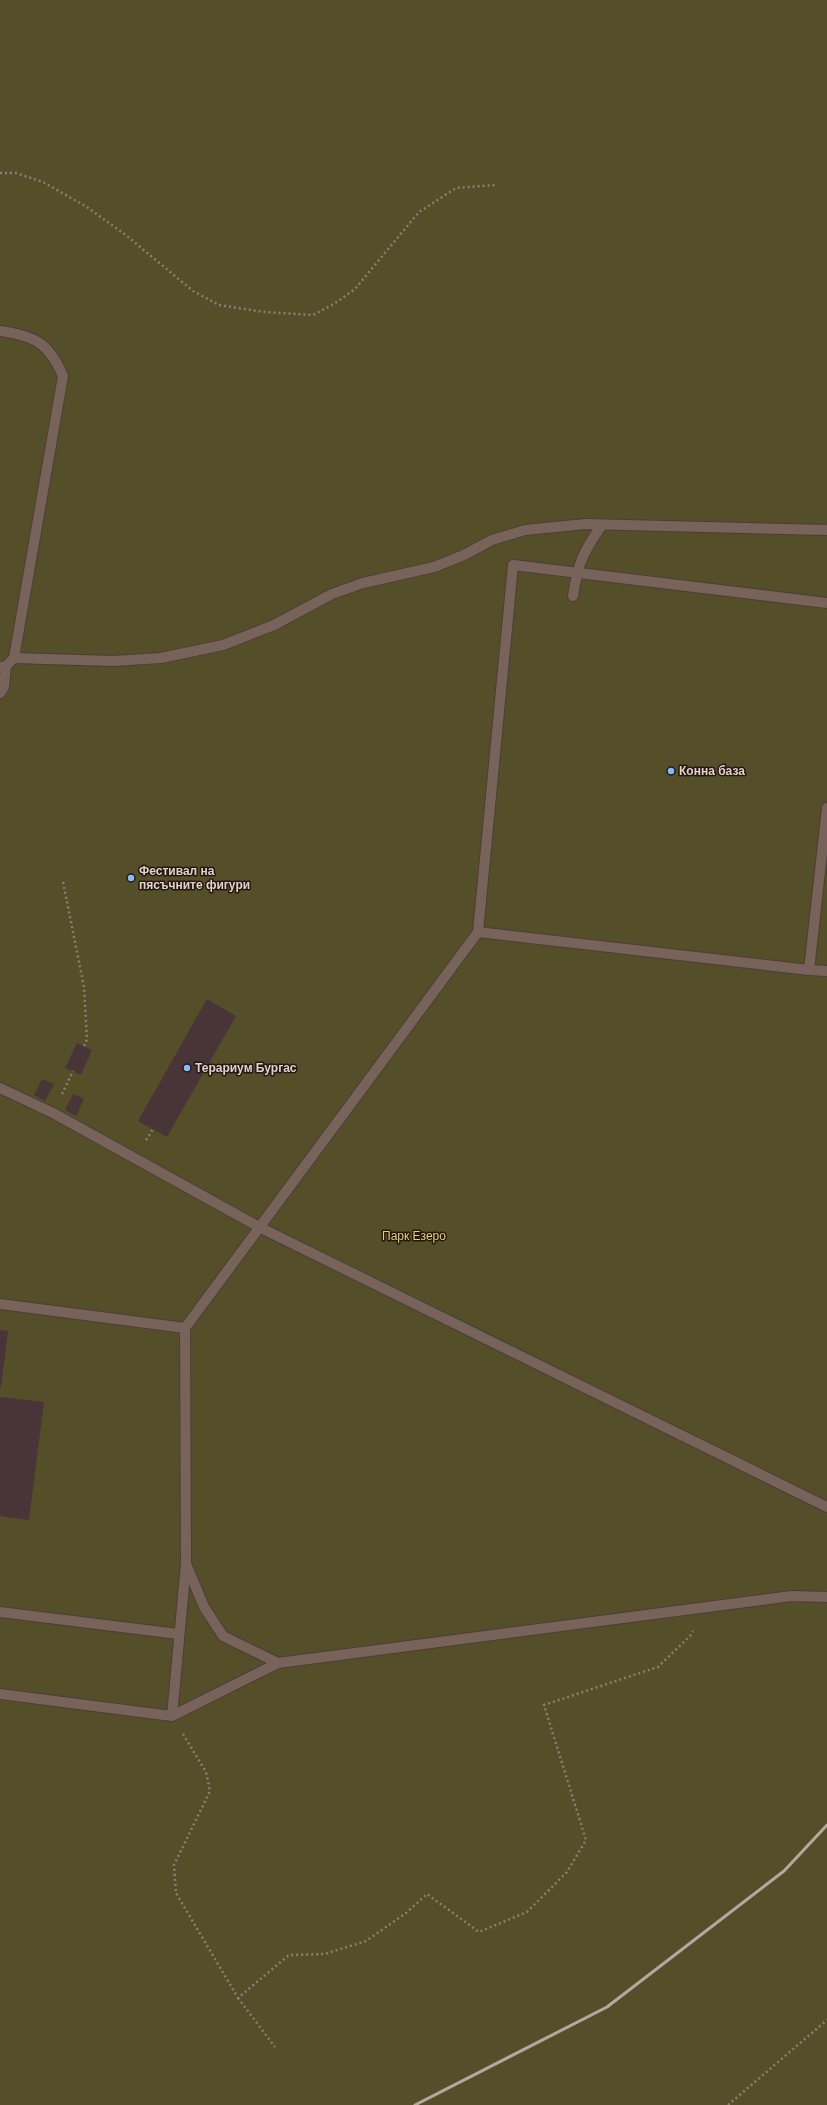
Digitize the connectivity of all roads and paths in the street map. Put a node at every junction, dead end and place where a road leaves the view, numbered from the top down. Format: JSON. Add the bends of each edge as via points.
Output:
{"nodes":[{"id":1,"x":0,"y":173,"type":"edge"},
{"id":2,"x":495,"y":186,"type":"dead end"},
{"id":3,"x":0,"y":330,"type":"edge"},
{"id":4,"x":602,"y":525,"type":"junction"},
{"id":5,"x":827,"y":530,"type":"edge"},
{"id":6,"x":577,"y":572,"type":"junction"},
{"id":7,"x":573,"y":596,"type":"dead end"},
{"id":8,"x":827,"y":603,"type":"edge"},
{"id":9,"x":14,"y":658,"type":"junction"},
{"id":10,"x":3,"y":667,"type":"edge"},
{"id":11,"x":0,"y":693,"type":"edge"},
{"id":12,"x":827,"y":808,"type":"edge"},
{"id":13,"x":63,"y":882,"type":"dead end"},
{"id":14,"x":478,"y":932,"type":"junction"},
{"id":15,"x":809,"y":970,"type":"junction"},
{"id":16,"x":827,"y":970,"type":"edge"},
{"id":17,"x":84,"y":1046,"type":"dead end"},
{"id":18,"x":0,"y":1088,"type":"edge"},
{"id":19,"x":261,"y":1228,"type":"junction"},
{"id":20,"x":0,"y":1304,"type":"edge"},
{"id":21,"x":185,"y":1328,"type":"junction"},
{"id":22,"x":827,"y":1507,"type":"edge"},
{"id":23,"x":186,"y":1564,"type":"junction"},
{"id":24,"x":827,"y":1597,"type":"edge"},
{"id":25,"x":708,"y":1606,"type":"junction"},
{"id":26,"x":0,"y":1612,"type":"edge"},
{"id":27,"x":178,"y":1634,"type":"junction"},
{"id":28,"x":278,"y":1664,"type":"junction"},
{"id":29,"x":0,"y":1694,"type":"edge"},
{"id":30,"x":172,"y":1716,"type":"junction"},
{"id":31,"x":238,"y":1998,"type":"junction"},
{"id":32,"x":827,"y":2020,"type":"edge"},
{"id":33,"x":275,"y":2046,"type":"dead end"},
{"id":34,"x":728,"y":2105,"type":"edge"}],
"edges":[{"from":1,"to":2,"type":"path","via":[[16,173],[43,182],[87,208],[127,236],[193,292],[219,305],[264,312],[313,314],[334,304],[356,288],[419,212],[456,188]]},
{"from":3,"to":9,"type":"street","via":[[17,333],[40,343],[55,358],[63,376]]},
{"from":4,"to":5,"type":"street"},
{"from":4,"to":6,"type":"street","via":[[584,551]]},
{"from":4,"to":9,"type":"street","via":[[557,525],[525,530],[492,540],[434,567],[363,583],[332,594],[274,625],[223,645],[161,658],[113,661]]},
{"from":6,"to":7,"type":"street"},
{"from":6,"to":8,"type":"street"},
{"from":6,"to":14,"type":"street","via":[[513,565]]},
{"from":9,"to":10,"type":"street"},
{"from":10,"to":11,"type":"street","via":[[4,687]]},
{"from":12,"to":15,"type":"street"},
{"from":13,"to":17,"type":"path","via":[[84,987],[87,1039]]},
{"from":14,"to":15,"type":"street"},
{"from":14,"to":19,"type":"street"},
{"from":15,"to":16,"type":"street"},
{"from":18,"to":19,"type":"street","via":[[53,1112]]},
{"from":19,"to":21,"type":"street"},
{"from":19,"to":22,"type":"street"},
{"from":20,"to":21,"type":"street"},
{"from":21,"to":23,"type":"street"},
{"from":23,"to":27,"type":"street"},
{"from":23,"to":28,"type":"street","via":[[204,1607],[222,1636]]},
{"from":24,"to":25,"type":"street","via":[[792,1596]]},
{"from":25,"to":28,"type":"street"},
{"from":25,"to":31,"type":"path","via":[[690,1636],[658,1667],[544,1705],[586,1840],[567,1872],[526,1912],[479,1932],[427,1894],[406,1913],[366,1941],[325,1954],[290,1955]]},
{"from":26,"to":27,"type":"street"},
{"from":27,"to":30,"type":"street"},
{"from":28,"to":30,"type":"street"},
{"from":29,"to":30,"type":"street"},
{"from":30,"to":31,"type":"path","via":[[206,1772],[210,1791],[174,1865],[176,1893]]},
{"from":31,"to":33,"type":"path"},
{"from":32,"to":34,"type":"path"}]}
